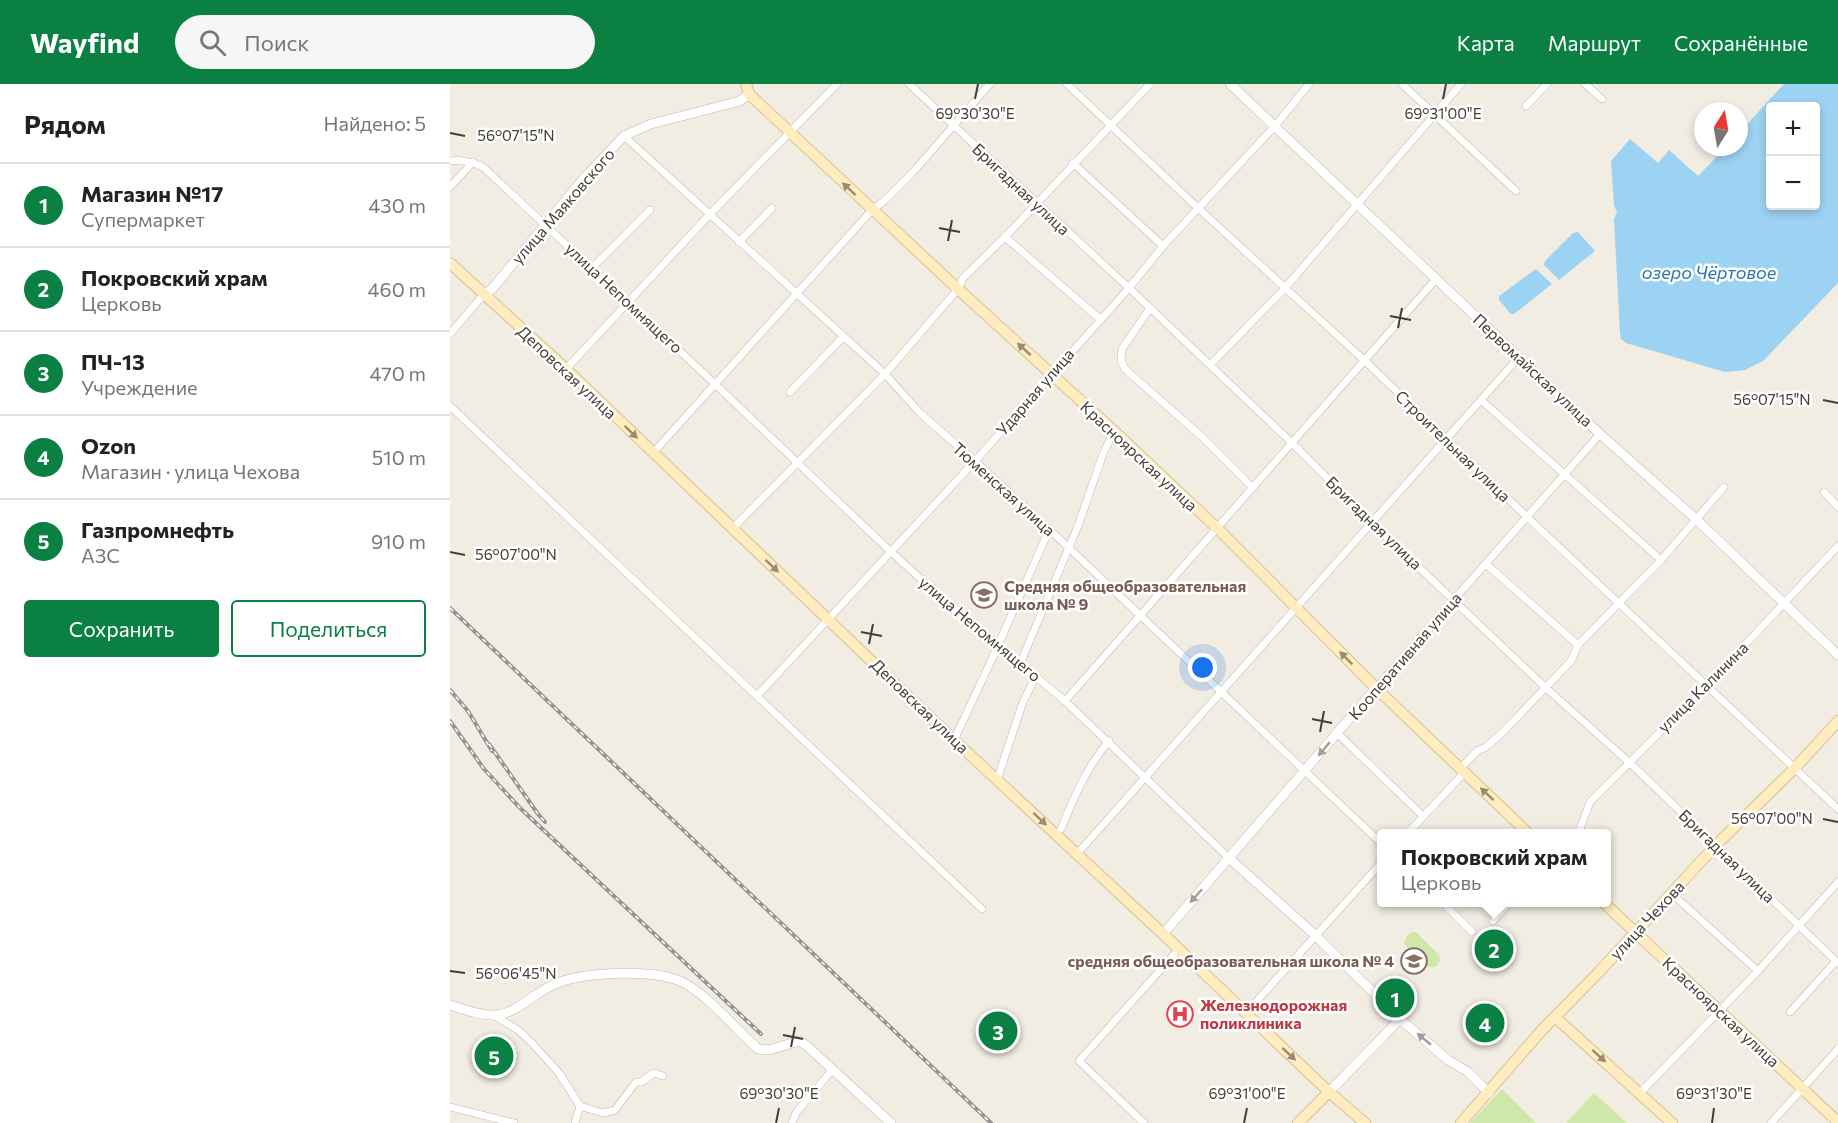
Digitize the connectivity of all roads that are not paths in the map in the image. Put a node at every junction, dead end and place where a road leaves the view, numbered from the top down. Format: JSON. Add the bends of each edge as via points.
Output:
{"nodes":[{"id":1,"x":837,"y":84,"type":"edge"},
{"id":2,"x":909,"y":84,"type":"edge"},
{"id":3,"x":990,"y":84,"type":"edge"},
{"id":4,"x":1067,"y":84,"type":"edge"},
{"id":5,"x":1150,"y":84,"type":"edge"},
{"id":6,"x":1230,"y":84,"type":"edge"},
{"id":7,"x":1309,"y":84,"type":"edge"},
{"id":8,"x":1402,"y":84,"type":"edge"},
{"id":9,"x":1461,"y":84,"type":"edge"},
{"id":10,"x":1547,"y":84,"type":"edge"},
{"id":11,"x":1585,"y":84,"type":"edge"},
{"id":12,"x":747,"y":89,"type":"edge"},
{"id":13,"x":1602,"y":99,"type":"dead end"},
{"id":14,"x":1526,"y":106,"type":"dead end"},
{"id":15,"x":1434,"y":114,"type":"junction"},
{"id":16,"x":1111,"y":125,"type":"junction"},
{"id":17,"x":953,"y":126,"type":"junction"},
{"id":18,"x":1275,"y":126,"type":"junction"},
{"id":19,"x":789,"y":132,"type":"junction"},
{"id":20,"x":624,"y":136,"type":"junction"},
{"id":21,"x":450,"y":161,"type":"edge"},
{"id":22,"x":473,"y":162,"type":"junction"},
{"id":23,"x":1073,"y":163,"type":"junction"},
{"id":24,"x":450,"y":187,"type":"edge"},
{"id":25,"x":1516,"y":191,"type":"dead end"},
{"id":26,"x":1035,"y":202,"type":"junction"},
{"id":27,"x":1356,"y":205,"type":"junction"},
{"id":28,"x":772,"y":208,"type":"dead end"},
{"id":29,"x":1198,"y":208,"type":"junction"},
{"id":30,"x":650,"y":210,"type":"dead end"},
{"id":31,"x":872,"y":210,"type":"junction"},
{"id":32,"x":710,"y":214,"type":"junction"},
{"id":33,"x":545,"y":225,"type":"junction"},
{"id":34,"x":1005,"y":237,"type":"junction"},
{"id":35,"x":739,"y":242,"type":"junction"},
{"id":36,"x":1163,"y":246,"type":"junction"},
{"id":37,"x":450,"y":263,"type":"edge"},
{"id":38,"x":592,"y":268,"type":"junction"},
{"id":39,"x":1436,"y":279,"type":"junction"},
{"id":40,"x":1129,"y":288,"type":"junction"},
{"id":41,"x":1285,"y":288,"type":"junction"},
{"id":42,"x":958,"y":289,"type":"junction"},
{"id":43,"x":484,"y":294,"type":"junction"},
{"id":44,"x":796,"y":294,"type":"junction"},
{"id":45,"x":627,"y":302,"type":"junction"},
{"id":46,"x":1150,"y":308,"type":"junction"},
{"id":47,"x":1100,"y":319,"type":"junction"},
{"id":48,"x":450,"y":334,"type":"edge"},
{"id":49,"x":843,"y":337,"type":"junction"},
{"id":50,"x":1519,"y":357,"type":"junction"},
{"id":51,"x":1364,"y":360,"type":"junction"},
{"id":52,"x":1210,"y":365,"type":"junction"},
{"id":53,"x":566,"y":369,"type":"junction"},
{"id":54,"x":885,"y":374,"type":"junction"},
{"id":55,"x":1051,"y":374,"type":"junction"},
{"id":56,"x":715,"y":384,"type":"junction"},
{"id":57,"x":790,"y":392,"type":"dead end"},
{"id":58,"x":1481,"y":400,"type":"junction"},
{"id":59,"x":450,"y":406,"type":"edge"},
{"id":60,"x":1114,"y":431,"type":"junction"},
{"id":61,"x":1600,"y":434,"type":"junction"},
{"id":62,"x":1447,"y":440,"type":"junction"},
{"id":63,"x":1292,"y":443,"type":"junction"},
{"id":64,"x":653,"y":453,"type":"junction"},
{"id":65,"x":975,"y":461,"type":"junction"},
{"id":66,"x":799,"y":463,"type":"junction"},
{"id":67,"x":1563,"y":475,"type":"junction"},
{"id":68,"x":1252,"y":487,"type":"junction"},
{"id":69,"x":1724,"y":487,"type":"dead end"},
{"id":70,"x":1824,"y":492,"type":"dead end"},
{"id":71,"x":1838,"y":507,"type":"edge"},
{"id":72,"x":1526,"y":516,"type":"junction"},
{"id":73,"x":1697,"y":520,"type":"junction"},
{"id":74,"x":1371,"y":522,"type":"junction"},
{"id":75,"x":1217,"y":528,"type":"junction"},
{"id":76,"x":732,"y":529,"type":"junction"},
{"id":77,"x":1048,"y":530,"type":"junction"},
{"id":78,"x":1838,"y":546,"type":"edge"},
{"id":79,"x":1068,"y":547,"type":"junction"},
{"id":80,"x":890,"y":551,"type":"junction"},
{"id":81,"x":1661,"y":560,"type":"junction"},
{"id":82,"x":1486,"y":564,"type":"junction"},
{"id":83,"x":1454,"y":600,"type":"junction"},
{"id":84,"x":1620,"y":603,"type":"junction"},
{"id":85,"x":1784,"y":603,"type":"junction"},
{"id":86,"x":1296,"y":608,"type":"junction"},
{"id":87,"x":1139,"y":616,"type":"junction"},
{"id":88,"x":828,"y":619,"type":"junction"},
{"id":89,"x":1578,"y":645,"type":"junction"},
{"id":90,"x":997,"y":646,"type":"junction"},
{"id":91,"x":1838,"y":655,"type":"edge"},
{"id":92,"x":1020,"y":664,"type":"junction"},
{"id":93,"x":1036,"y":676,"type":"junction"},
{"id":94,"x":1707,"y":685,"type":"junction"},
{"id":95,"x":1546,"y":687,"type":"junction"},
{"id":96,"x":1376,"y":688,"type":"junction"},
{"id":97,"x":1223,"y":693,"type":"junction"},
{"id":98,"x":757,"y":696,"type":"junction"},
{"id":99,"x":1065,"y":701,"type":"junction"},
{"id":100,"x":1838,"y":721,"type":"edge"},
{"id":101,"x":1337,"y":733,"type":"junction"},
{"id":102,"x":954,"y":740,"type":"junction"},
{"id":103,"x":1109,"y":741,"type":"junction"},
{"id":104,"x":1629,"y":762,"type":"junction"},
{"id":105,"x":1794,"y":769,"type":"junction"},
{"id":106,"x":1306,"y":771,"type":"junction"},
{"id":107,"x":1462,"y":771,"type":"junction"},
{"id":108,"x":1146,"y":778,"type":"junction"},
{"id":109,"x":997,"y":780,"type":"junction"},
{"id":110,"x":1838,"y":808,"type":"edge"},
{"id":111,"x":1423,"y":816,"type":"junction"},
{"id":112,"x":1061,"y":829,"type":"dead end"},
{"id":113,"x":1411,"y":829,"type":"edge"},
{"id":114,"x":1524,"y":829,"type":"edge"},
{"id":115,"x":1580,"y":829,"type":"edge"},
{"id":116,"x":1377,"y":839,"type":"edge"},
{"id":117,"x":1716,"y":845,"type":"junction"},
{"id":118,"x":1077,"y":854,"type":"junction"},
{"id":119,"x":1229,"y":858,"type":"junction"},
{"id":120,"x":1377,"y":867,"type":"edge"},
{"id":121,"x":1838,"y":882,"type":"edge"},
{"id":122,"x":1671,"y":893,"type":"junction"},
{"id":123,"x":1446,"y":907,"type":"edge"},
{"id":124,"x":1506,"y":907,"type":"edge"},
{"id":125,"x":1608,"y":907,"type":"edge"},
{"id":126,"x":982,"y":909,"type":"dead end"},
{"id":127,"x":1493,"y":921,"type":"dead end"},
{"id":128,"x":1798,"y":925,"type":"junction"},
{"id":129,"x":1635,"y":931,"type":"junction"},
{"id":130,"x":1472,"y":932,"type":"dead end"},
{"id":131,"x":1162,"y":934,"type":"junction"},
{"id":132,"x":1315,"y":935,"type":"junction"},
{"id":133,"x":1179,"y":949,"type":"junction"},
{"id":134,"x":1837,"y":962,"type":"edge"},
{"id":135,"x":1758,"y":971,"type":"junction"},
{"id":136,"x":450,"y":1005,"type":"edge"},
{"id":137,"x":1719,"y":1011,"type":"junction"},
{"id":138,"x":1790,"y":1012,"type":"dead end"},
{"id":139,"x":1245,"y":1014,"type":"junction"},
{"id":140,"x":493,"y":1015,"type":"junction"},
{"id":141,"x":1555,"y":1017,"type":"junction"},
{"id":142,"x":1400,"y":1019,"type":"junction"},
{"id":143,"x":1838,"y":1049,"type":"edge"},
{"id":144,"x":833,"y":1069,"type":"junction"},
{"id":145,"x":663,"y":1076,"type":"dead end"},
{"id":146,"x":1803,"y":1088,"type":"junction"},
{"id":147,"x":1329,"y":1092,"type":"junction"},
{"id":148,"x":1489,"y":1093,"type":"junction"},
{"id":149,"x":1640,"y":1093,"type":"junction"},
{"id":150,"x":580,"y":1106,"type":"junction"},
{"id":151,"x":450,"y":1107,"type":"edge"},
{"id":152,"x":1838,"y":1122,"type":"edge"},
{"id":153,"x":514,"y":1123,"type":"edge"},
{"id":154,"x":575,"y":1123,"type":"edge"},
{"id":155,"x":792,"y":1123,"type":"edge"},
{"id":156,"x":891,"y":1123,"type":"edge"},
{"id":157,"x":1144,"y":1123,"type":"edge"},
{"id":158,"x":1298,"y":1123,"type":"edge"},
{"id":159,"x":1365,"y":1123,"type":"edge"},
{"id":160,"x":1461,"y":1123,"type":"edge"},
{"id":161,"x":1672,"y":1123,"type":"edge"},
{"id":162,"x":1771,"y":1123,"type":"edge"}],
"edges":[{"from":1,"to":19,"type":"street"},
{"from":2,"to":17,"type":"street","name":"Бригадная улица"},
{"from":3,"to":17,"type":"street"},
{"from":4,"to":16,"type":"street","name":"Строительная улица"},
{"from":5,"to":16,"type":"street"},
{"from":6,"to":18,"type":"street","name":"Первомайская улица"},
{"from":7,"to":18,"type":"street","name":"Ударная улица"},
{"from":8,"to":15,"type":"street"},
{"from":9,"to":15,"type":"street"},
{"from":10,"to":14,"type":"street"},
{"from":11,"to":13,"type":"street"},
{"from":12,"to":19,"type":"main road","name":"Красноярская улица"},
{"from":12,"to":20,"type":"street","name":"улица Маяковского","via":[[740,102],[651,124]]},
{"from":15,"to":25,"type":"street"},
{"from":15,"to":27,"type":"street"},
{"from":16,"to":23,"type":"street"},
{"from":16,"to":29,"type":"street","name":"Строительная улица"},
{"from":17,"to":26,"type":"street","name":"Бригадная улица"},
{"from":17,"to":31,"type":"street","via":[[914,171]]},
{"from":18,"to":27,"type":"street","name":"Первомайская улица"},
{"from":18,"to":29,"type":"street","name":"Ударная улица"},
{"from":31,"to":19,"type":"main road","name":"Красноярская улица","one_way":true},
{"from":19,"to":32,"type":"street"},
{"from":20,"to":32,"type":"street","name":"Тюменская улица"},
{"from":20,"to":33,"type":"street","name":"улица Маяковского"},
{"from":21,"to":22,"type":"street"},
{"from":22,"to":24,"type":"street"},
{"from":22,"to":33,"type":"street","name":"улица Непомнящего"},
{"from":23,"to":26,"type":"street"},
{"from":23,"to":36,"type":"street"},
{"from":26,"to":34,"type":"street"},
{"from":26,"to":40,"type":"street","name":"Бригадная улица"},
{"from":27,"to":39,"type":"street","name":"Первомайская улица"},
{"from":27,"to":41,"type":"street"},
{"from":28,"to":35,"type":"street"},
{"from":29,"to":36,"type":"street","name":"Ударная улица"},
{"from":29,"to":41,"type":"street","name":"Строительная улица"},
{"from":30,"to":38,"type":"street"},
{"from":31,"to":42,"type":"main road","name":"Красноярская улица"},
{"from":31,"to":44,"type":"street"},
{"from":32,"to":35,"type":"street","name":"Тюменская улица"},
{"from":32,"to":45,"type":"street"},
{"from":33,"to":38,"type":"street","name":"улица Непомнящего"},
{"from":33,"to":43,"type":"street","name":"улица Маяковского"},
{"from":34,"to":42,"type":"street","via":[[963,278]]},
{"from":34,"to":47,"type":"street"},
{"from":35,"to":44,"type":"street","name":"Тюменская улица"},
{"from":36,"to":40,"type":"street","name":"Ударная улица"},
{"from":37,"to":43,"type":"main road","name":"Деповская улица"},
{"from":38,"to":45,"type":"street","name":"улица Непомнящего"},
{"from":39,"to":50,"type":"street","name":"Первомайская улица"},
{"from":39,"to":51,"type":"street"},
{"from":40,"to":46,"type":"street","name":"Бригадная улица"},
{"from":40,"to":47,"type":"street","name":"Ударная улица"},
{"from":41,"to":51,"type":"street","name":"Строительная улица"},
{"from":41,"to":52,"type":"street"},
{"from":42,"to":54,"type":"street"},
{"from":55,"to":42,"type":"main road","name":"Красноярская улица","one_way":true},
{"from":43,"to":48,"type":"street"},
{"from":43,"to":53,"type":"main road","name":"Деповская улица"},
{"from":44,"to":49,"type":"street","name":"Тюменская улица"},
{"from":44,"to":56,"type":"street"},
{"from":45,"to":53,"type":"street"},
{"from":45,"to":56,"type":"street","name":"улица Непомнящего"},
{"from":46,"to":52,"type":"street","name":"Бригадная улица"},
{"from":46,"to":68,"type":"street","via":[[1122,349],[1125,369]]},
{"from":47,"to":55,"type":"street","name":"Ударная улица"},
{"from":49,"to":54,"type":"street","name":"Тюменская улица"},
{"from":49,"to":57,"type":"street"},
{"from":50,"to":58,"type":"street"},
{"from":50,"to":61,"type":"street","name":"Первомайская улица"},
{"from":51,"to":62,"type":"street","name":"Строительная улица"},
{"from":51,"to":63,"type":"street"},
{"from":52,"to":63,"type":"street","name":"Бригадная улица"},
{"from":53,"to":64,"type":"main road","name":"Деповская улица","one_way":true},
{"from":54,"to":65,"type":"street","name":"Тюменская улица","via":[[921,414]]},
{"from":54,"to":66,"type":"street"},
{"from":55,"to":60,"type":"main road","name":"Красноярская улица"},
{"from":55,"to":65,"type":"street","name":"Ударная улица"},
{"from":56,"to":64,"type":"street"},
{"from":56,"to":66,"type":"street","name":"улица Непомнящего"},
{"from":58,"to":62,"type":"street"},
{"from":58,"to":67,"type":"street"},
{"from":59,"to":98,"type":"street"},
{"from":60,"to":75,"type":"main road","name":"Красноярская улица"},
{"from":60,"to":79,"type":"street"},
{"from":61,"to":67,"type":"street","name":"Кооперативная улица"},
{"from":61,"to":73,"type":"street","name":"Первомайская улица"},
{"from":62,"to":72,"type":"street","name":"Строительная улица"},
{"from":62,"to":74,"type":"street"},
{"from":63,"to":68,"type":"street"},
{"from":63,"to":74,"type":"street","name":"Бригадная улица"},
{"from":64,"to":76,"type":"main road","name":"Деповская улица"},
{"from":65,"to":77,"type":"street","name":"Тюменская улица"},
{"from":65,"to":80,"type":"street","name":"Ударная улица"},
{"from":66,"to":76,"type":"street"},
{"from":66,"to":80,"type":"street","name":"улица Непомнящего"},
{"from":67,"to":72,"type":"street","name":"Кооперативная улица"},
{"from":67,"to":81,"type":"street"},
{"from":68,"to":75,"type":"street"},
{"from":69,"to":73,"type":"street"},
{"from":70,"to":71,"type":"street"},
{"from":72,"to":82,"type":"street","name":"Кооперативная улица"},
{"from":72,"to":84,"type":"street","name":"Строительная улица"},
{"from":73,"to":81,"type":"street"},
{"from":73,"to":85,"type":"street","name":"Первомайская улица"},
{"from":74,"to":83,"type":"street","name":"Бригадная улица"},
{"from":74,"to":86,"type":"street"},
{"from":75,"to":86,"type":"main road","name":"Красноярская улица"},
{"from":75,"to":87,"type":"street"},
{"from":76,"to":88,"type":"main road","name":"Деповская улица","one_way":true},
{"from":77,"to":79,"type":"street","name":"Тюменская улица"},
{"from":77,"to":90,"type":"street"},
{"from":78,"to":85,"type":"street","name":"улица Калинина"},
{"from":79,"to":87,"type":"street","name":"Тюменская улица"},
{"from":79,"to":92,"type":"street"},
{"from":80,"to":88,"type":"street","name":"Ударная улица"},
{"from":80,"to":90,"type":"street","name":"улица Непомнящего"},
{"from":81,"to":84,"type":"street"},
{"from":82,"to":83,"type":"street","name":"Кооперативная улица"},
{"from":82,"to":89,"type":"street"},
{"from":83,"to":95,"type":"street","name":"Бригадная улица"},
{"from":83,"to":96,"type":"street","name":"Кооперативная улица"},
{"from":84,"to":89,"type":"street"},
{"from":84,"to":94,"type":"street","name":"Строительная улица"},
{"from":85,"to":91,"type":"street","name":"Первомайская улица"},
{"from":85,"to":94,"type":"street","name":"улица Калинина"},
{"from":96,"to":86,"type":"main road","name":"Красноярская улица","one_way":true},
{"from":86,"to":97,"type":"street"},
{"from":87,"to":97,"type":"street","name":"Тюменская улица"},
{"from":87,"to":99,"type":"street"},
{"from":88,"to":98,"type":"street","name":"Ударная улица"},
{"from":88,"to":102,"type":"main road","name":"Деповская улица"},
{"from":89,"to":95,"type":"street","via":[[1571,661]]},
{"from":90,"to":92,"type":"street","name":"улица Непомнящего"},
{"from":90,"to":102,"type":"street"},
{"from":92,"to":93,"type":"street","name":"улица Непомнящего"},
{"from":93,"to":99,"type":"street","name":"улица Непомнящего"},
{"from":93,"to":109,"type":"street","via":[[1023,702]]},
{"from":94,"to":104,"type":"street","name":"улица Калинина"},
{"from":94,"to":105,"type":"street","name":"Строительная улица"},
{"from":95,"to":104,"type":"street","name":"Бригадная улица"},
{"from":95,"to":107,"type":"street","via":[[1502,733],[1477,751]]},
{"from":96,"to":101,"type":"street","name":"Кооперативная улица"},
{"from":96,"to":107,"type":"main road","name":"Красноярская улица"},
{"from":97,"to":106,"type":"street","name":"Тюменская улица"},
{"from":97,"to":108,"type":"street"},
{"from":98,"to":126,"type":"street"},
{"from":99,"to":103,"type":"street","name":"улица Непомнящего"},
{"from":100,"to":105,"type":"main road","name":"улица Чехова"},
{"from":101,"to":106,"type":"street","name":"Кооперативная улица","one_way":true},
{"from":101,"to":111,"type":"street"},
{"from":102,"to":109,"type":"main road","name":"Деповская улица"},
{"from":103,"to":108,"type":"street","name":"улица Непомнящего"},
{"from":103,"to":112,"type":"street","via":[[1078,788]]},
{"from":104,"to":115,"type":"street","name":"улица Калинина","via":[[1590,802]]},
{"from":104,"to":117,"type":"street","name":"Бригадная улица"},
{"from":105,"to":110,"type":"street","name":"Строительная улица"},
{"from":105,"to":117,"type":"main road","name":"улица Чехова"},
{"from":106,"to":116,"type":"street","name":"Тюменская улица"},
{"from":106,"to":119,"type":"street","name":"Кооперативная улица"},
{"from":107,"to":111,"type":"street"},
{"from":114,"to":107,"type":"main road","name":"Красноярская улица","one_way":true},
{"from":108,"to":118,"type":"street"},
{"from":108,"to":119,"type":"street","name":"улица Непомнящего"},
{"from":109,"to":118,"type":"main road","name":"Деповская улица","one_way":true},
{"from":111,"to":113,"type":"street"},
{"from":117,"to":122,"type":"main road","name":"улица Чехова"},
{"from":117,"to":128,"type":"street","name":"Бригадная улица"},
{"from":118,"to":131,"type":"main road","name":"Деповская улица"},
{"from":119,"to":131,"type":"street","name":"Кооперативная улица","one_way":true},
{"from":119,"to":132,"type":"street","name":"улица Непомнящего"},
{"from":120,"to":132,"type":"street"},
{"from":121,"to":128,"type":"street"},
{"from":122,"to":129,"type":"main road","name":"улица Чехова"},
{"from":122,"to":135,"type":"street"},
{"from":123,"to":130,"type":"street"},
{"from":124,"to":127,"type":"street"},
{"from":125,"to":129,"type":"main road","name":"Красноярская улица"},
{"from":128,"to":134,"type":"street","name":"Бригадная улица"},
{"from":128,"to":135,"type":"street"},
{"from":129,"to":137,"type":"main road","name":"Красноярская улица"},
{"from":129,"to":141,"type":"main road","name":"улица Чехова"},
{"from":131,"to":133,"type":"main road","name":"Деповская улица"},
{"from":132,"to":139,"type":"street"},
{"from":132,"to":142,"type":"street","name":"улица Непомнящего"},
{"from":133,"to":139,"type":"main road","name":"Деповская улица"},
{"from":133,"to":157,"type":"street","via":[[1078,1061]]},
{"from":134,"to":138,"type":"street"},
{"from":135,"to":137,"type":"street"},
{"from":136,"to":140,"type":"street"},
{"from":137,"to":146,"type":"main road","name":"Красноярская улица"},
{"from":137,"to":149,"type":"street"},
{"from":139,"to":147,"type":"main road","name":"Деповская улица","one_way":true},
{"from":140,"to":144,"type":"street","via":[[506,1014],[559,982],[601,974],[666,977],[686,984],[758,1049],[769,1050],[799,1041]]},
{"from":140,"to":150,"type":"street","via":[[532,1043],[559,1073]]},
{"from":141,"to":148,"type":"main road","name":"улица Чехова"},
{"from":141,"to":149,"type":"main road","one_way":true},
{"from":142,"to":147,"type":"street"},
{"from":148,"to":142,"type":"street","name":"улица Непомнящего","one_way":true},
{"from":143,"to":146,"type":"street"},
{"from":144,"to":155,"type":"street"},
{"from":144,"to":156,"type":"street"},
{"from":145,"to":150,"type":"street","via":[[654,1073],[636,1082],[615,1110],[603,1113]]},
{"from":146,"to":152,"type":"main road","name":"Красноярская улица"},
{"from":146,"to":162,"type":"street"},
{"from":147,"to":158,"type":"main road"},
{"from":147,"to":159,"type":"main road","name":"Деповская улица"},
{"from":148,"to":160,"type":"main road","name":"улица Чехова"},
{"from":149,"to":161,"type":"main road"},
{"from":150,"to":154,"type":"street"},
{"from":151,"to":153,"type":"street"}]}
